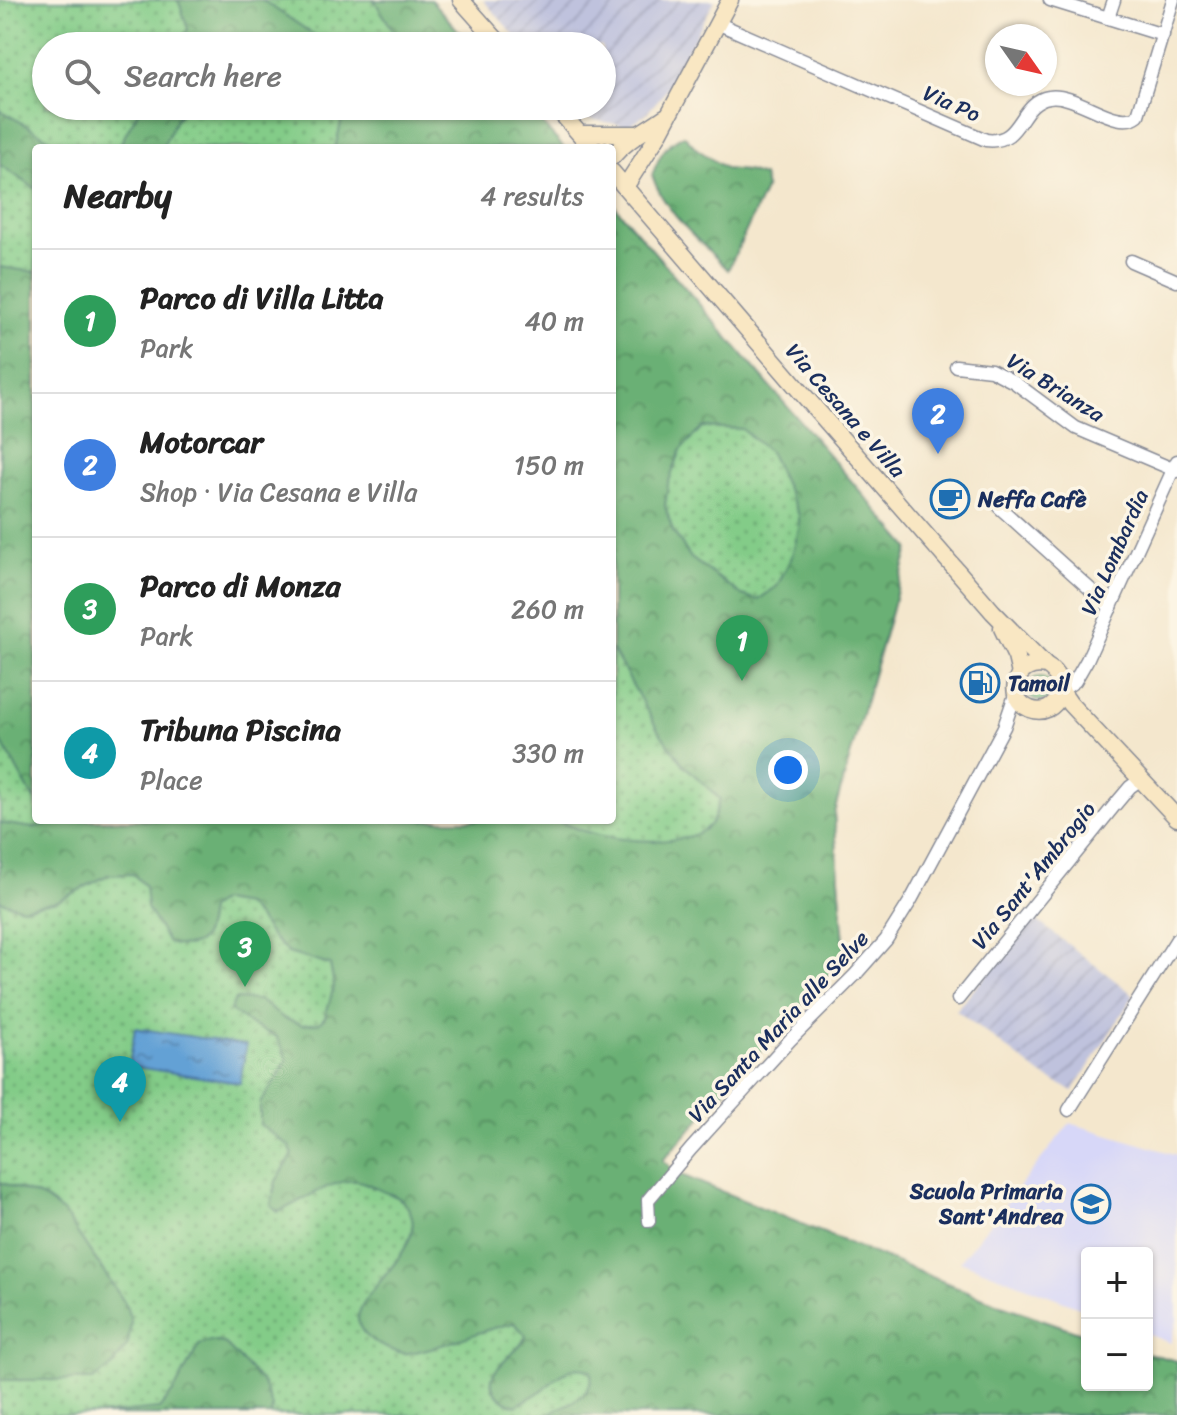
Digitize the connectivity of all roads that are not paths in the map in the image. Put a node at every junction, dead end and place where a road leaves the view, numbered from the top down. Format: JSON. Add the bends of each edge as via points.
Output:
{"nodes":[{"id":1,"x":461,"y":0,"type":"edge"},
{"id":2,"x":730,"y":0,"type":"edge"},
{"id":3,"x":1050,"y":0,"type":"edge"},
{"id":4,"x":1114,"y":0,"type":"edge"},
{"id":5,"x":1173,"y":0,"type":"edge"},
{"id":6,"x":1108,"y":18,"type":"junction"},
{"id":7,"x":717,"y":23,"type":"junction"},
{"id":8,"x":490,"y":32,"type":"edge"},
{"id":9,"x":1163,"y":35,"type":"junction"},
{"id":10,"x":668,"y":115,"type":"junction"},
{"id":11,"x":568,"y":120,"type":"edge"},
{"id":12,"x":580,"y":134,"type":"junction"},
{"id":13,"x":638,"y":134,"type":"junction"},
{"id":14,"x":589,"y":144,"type":"edge"},
{"id":15,"x":616,"y":153,"type":"edge"},
{"id":16,"x":616,"y":177,"type":"edge"},
{"id":17,"x":625,"y":187,"type":"junction"},
{"id":18,"x":1131,"y":261,"type":"dead end"},
{"id":19,"x":1177,"y":281,"type":"edge"},
{"id":20,"x":956,"y":366,"type":"dead end"},
{"id":21,"x":1176,"y":467,"type":"edge"},
{"id":22,"x":999,"y":507,"type":"dead end"},
{"id":23,"x":1111,"y":608,"type":"junction"},
{"id":24,"x":993,"y":612,"type":"junction"},
{"id":25,"x":1020,"y":674,"type":"junction"},
{"id":26,"x":1055,"y":678,"type":"junction"},
{"id":27,"x":1016,"y":692,"type":"junction"},
{"id":28,"x":1050,"y":707,"type":"junction"},
{"id":29,"x":1031,"y":709,"type":"junction"},
{"id":30,"x":1004,"y":727,"type":"junction"},
{"id":31,"x":1094,"y":728,"type":"junction"},
{"id":32,"x":1141,"y":779,"type":"junction"},
{"id":33,"x":1177,"y":818,"type":"edge"},
{"id":34,"x":1177,"y":939,"type":"edge"},
{"id":35,"x":958,"y":999,"type":"dead end"},
{"id":36,"x":1069,"y":1110,"type":"dead end"},
{"id":37,"x":649,"y":1221,"type":"dead end"}],
"edges":[{"from":1,"to":8,"type":"main road"},
{"from":2,"to":7,"type":"main road"},
{"from":3,"to":6,"type":"street"},
{"from":4,"to":6,"type":"street"},
{"from":5,"to":9,"type":"street","name":"Via Po"},
{"from":6,"to":9,"type":"street"},
{"from":7,"to":9,"type":"street","name":"Via Po","via":[[996,141],[1007,138],[1032,105],[1051,96],[1133,119]]},
{"from":7,"to":10,"type":"main road"},
{"from":10,"to":13,"type":"main road"},
{"from":10,"to":17,"type":"main road"},
{"from":11,"to":12,"type":"main road"},
{"from":12,"to":13,"type":"main road"},
{"from":12,"to":14,"type":"main road"},
{"from":13,"to":15,"type":"main road"},
{"from":16,"to":17,"type":"main road","name":"Via Cesana e Villa"},
{"from":17,"to":24,"type":"main road","name":"Via Cesana e Villa"},
{"from":18,"to":19,"type":"street"},
{"from":20,"to":21,"type":"street","name":"Via Brianza","via":[[991,370],[1076,428]]},
{"from":21,"to":23,"type":"street","name":"Via Lombardia"},
{"from":22,"to":23,"type":"street"},
{"from":23,"to":26,"type":"street","name":"Via Lombardia","via":[[1075,681]]},
{"from":24,"to":25,"type":"main road","name":"Via Cesana e Villa"},
{"from":24,"to":26,"type":"main road","name":"Via Cesana e Villa"},
{"from":25,"to":26,"type":"main road","via":[[1041,665]]},
{"from":25,"to":27,"type":"main road"},
{"from":26,"to":28,"type":"main road","via":[[1059,698]]},
{"from":26,"to":31,"type":"main road","name":"Via Cesana e Villa","via":[[1070,704]]},
{"from":27,"to":29,"type":"main road"},
{"from":27,"to":30,"type":"street","name":"Via Santa Maria alle Selve"},
{"from":28,"to":29,"type":"main road"},
{"from":28,"to":31,"type":"main road","name":"Via Cesana e Villa"},
{"from":29,"to":30,"type":"street","name":"Via Santa Maria alle Selve"},
{"from":30,"to":37,"type":"street","name":"Via Santa Maria alle Selve","via":[[886,940],[691,1149],[648,1200]]},
{"from":31,"to":32,"type":"main road","name":"Via Cesana e Villa"},
{"from":32,"to":33,"type":"main road","name":"Via Cesana e Villa"},
{"from":32,"to":35,"type":"street","name":"Via Sant'Ambrogio"},
{"from":34,"to":36,"type":"street"}]}
